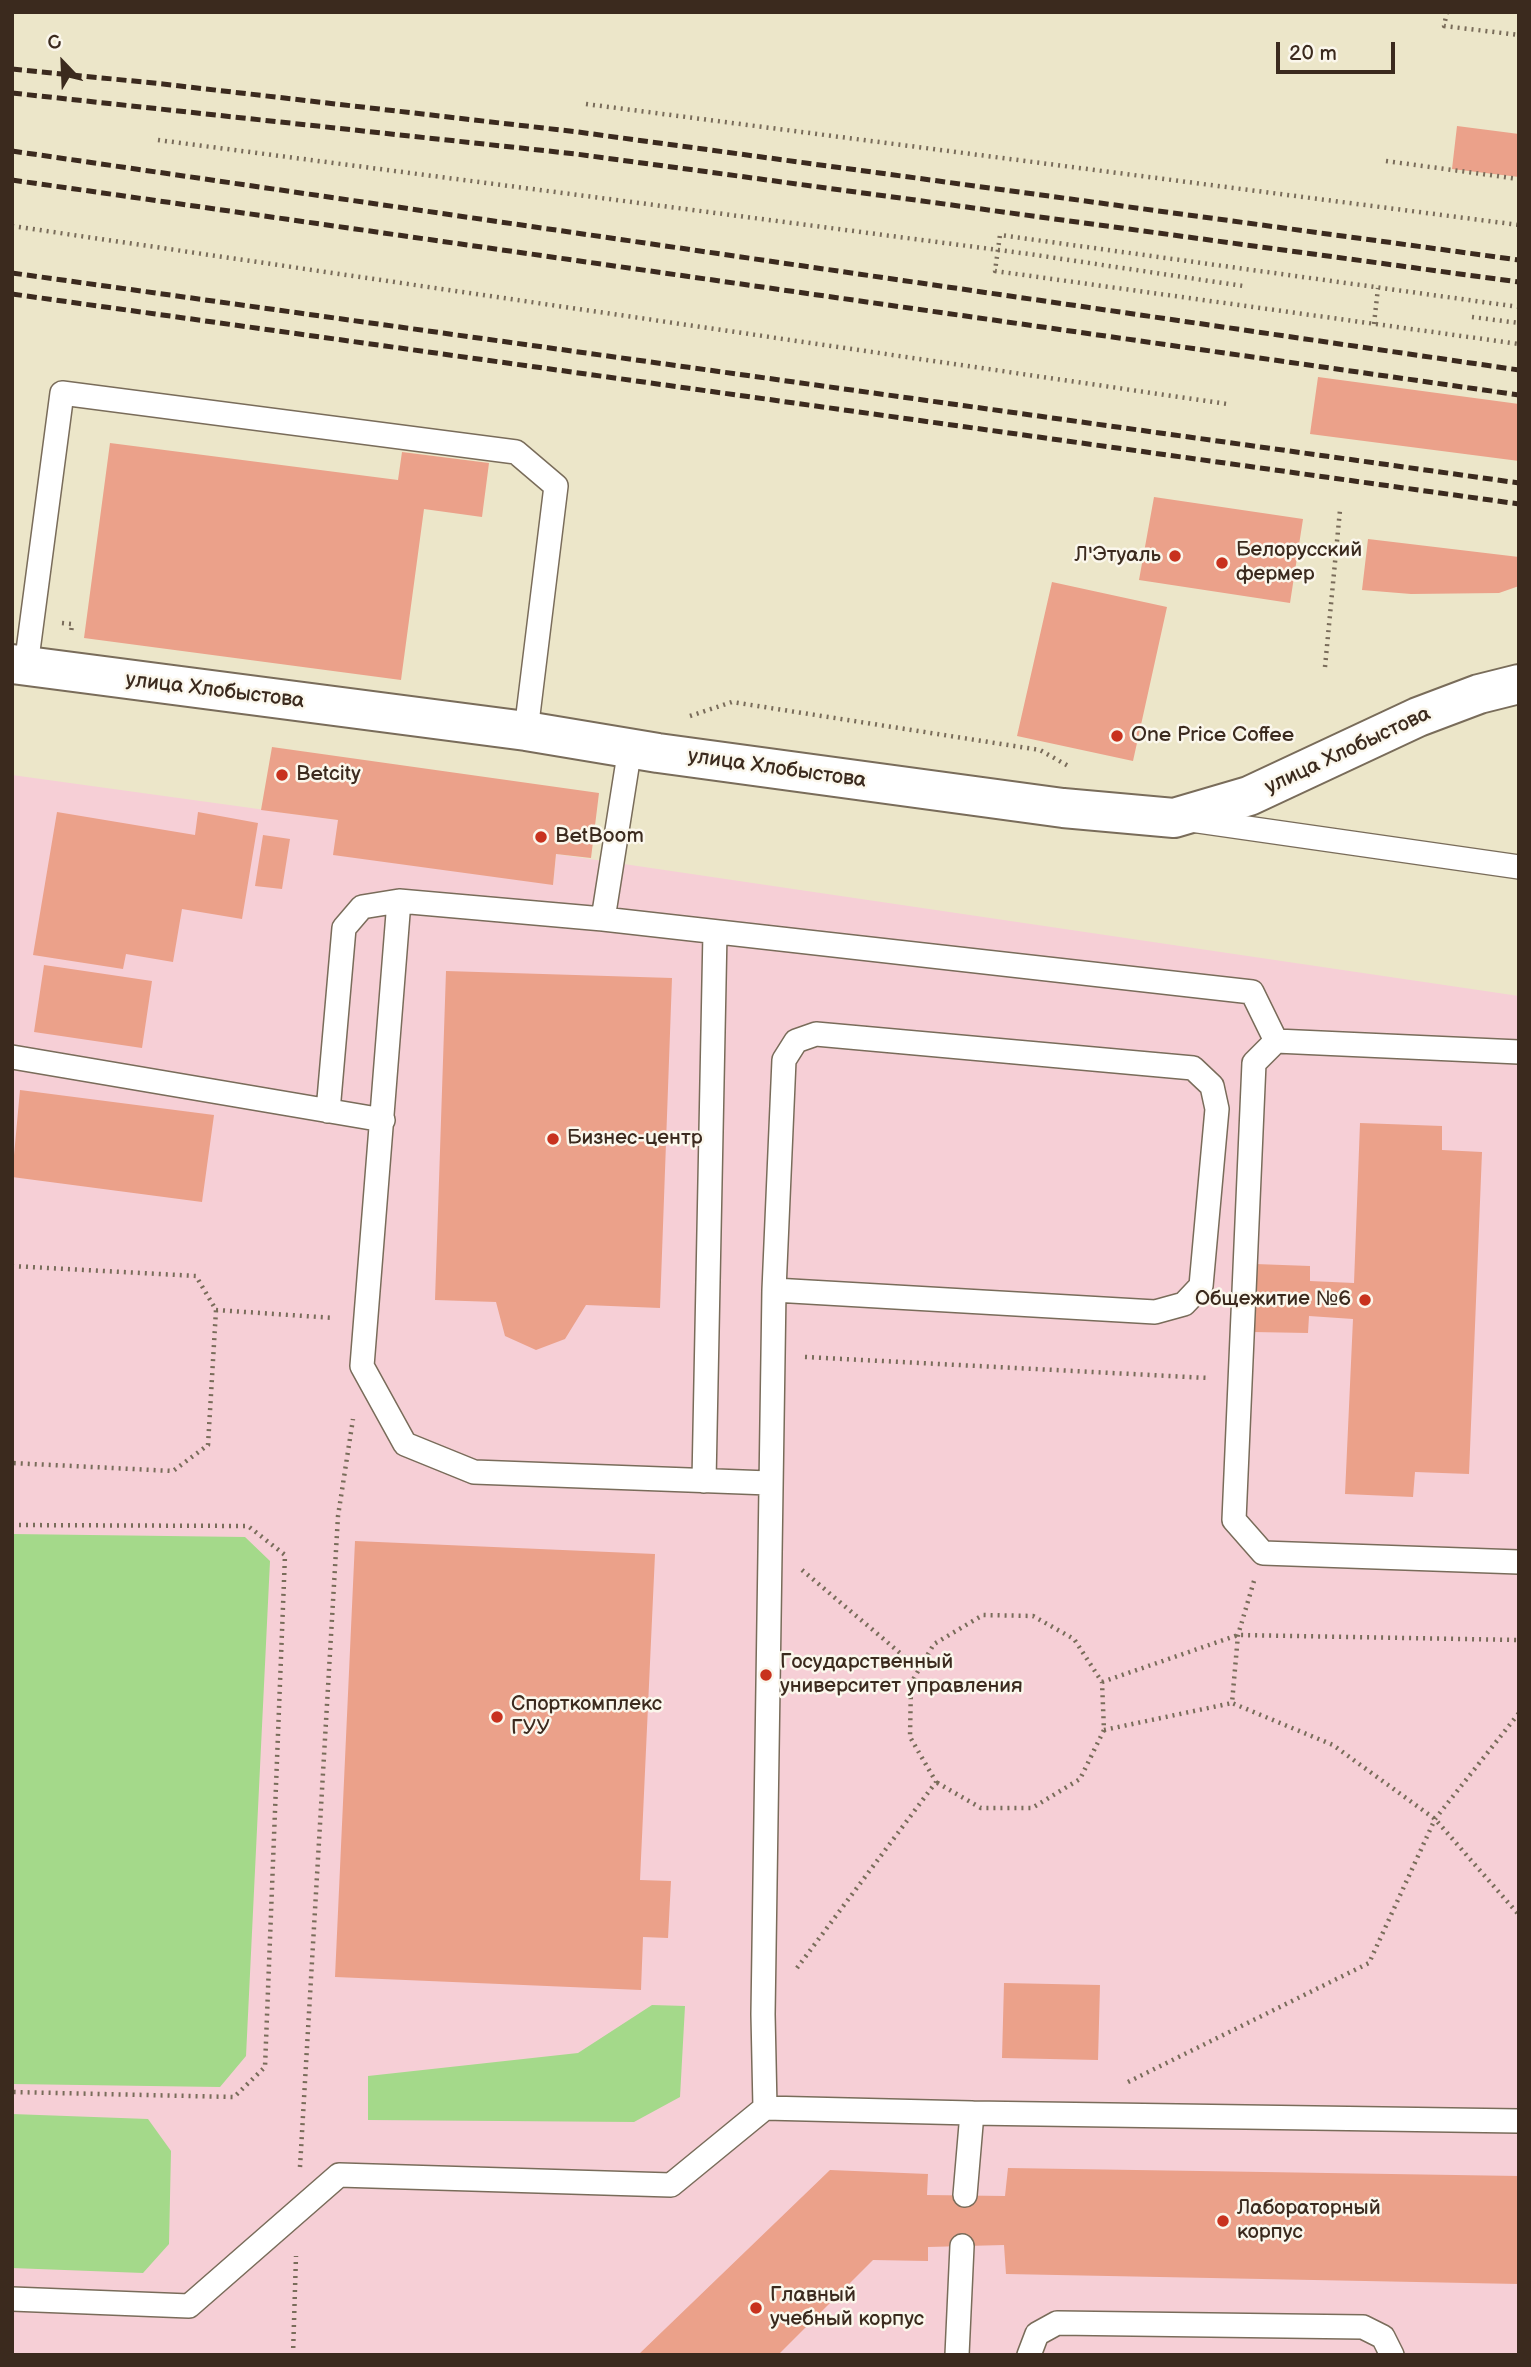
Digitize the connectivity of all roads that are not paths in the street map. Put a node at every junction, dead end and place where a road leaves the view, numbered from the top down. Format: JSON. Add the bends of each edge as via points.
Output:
{"nodes":[{"id":1,"x":19,"y":665,"type":"edge"},
{"id":2,"x":1519,"y":684,"type":"edge"},
{"id":3,"x":526,"y":731,"type":"junction"},
{"id":4,"x":630,"y":748,"type":"junction"},
{"id":5,"x":1174,"y":818,"type":"junction"},
{"id":6,"x":1519,"y":867,"type":"edge"},
{"id":7,"x":399,"y":901,"type":"junction"},
{"id":8,"x":603,"y":919,"type":"junction"},
{"id":9,"x":715,"y":932,"type":"junction"},
{"id":10,"x":1276,"y":1041,"type":"junction"},
{"id":11,"x":1519,"y":1052,"type":"edge"},
{"id":12,"x":12,"y":1057,"type":"edge"},
{"id":13,"x":327,"y":1111,"type":"junction"},
{"id":14,"x":383,"y":1120,"type":"junction"},
{"id":15,"x":774,"y":1290,"type":"junction"},
{"id":16,"x":704,"y":1481,"type":"junction"},
{"id":17,"x":769,"y":1483,"type":"junction"},
{"id":18,"x":1519,"y":1562,"type":"edge"},
{"id":19,"x":765,"y":2108,"type":"junction"},
{"id":20,"x":972,"y":2113,"type":"junction"},
{"id":21,"x":1519,"y":2121,"type":"edge"},
{"id":22,"x":965,"y":2195,"type":"dead end"},
{"id":23,"x":962,"y":2246,"type":"dead end"},
{"id":24,"x":12,"y":2299,"type":"edge"},
{"id":25,"x":957,"y":2355,"type":"edge"},
{"id":26,"x":1029,"y":2355,"type":"edge"},
{"id":27,"x":1392,"y":2355,"type":"edge"}],
"edges":[{"from":1,"to":3,"type":"street","name":"улица Хлобыстова"},
{"from":1,"to":3,"type":"lane","via":[[62,393],[516,452],[556,486]]},
{"from":2,"to":5,"type":"street","name":"улица Хлобыстова","via":[[1418,717],[1249,796]]},
{"from":3,"to":4,"type":"street","name":"улица Хлобыстова"},
{"from":4,"to":5,"type":"street","name":"улица Хлобыстова","via":[[1051,806]]},
{"from":4,"to":8,"type":"lane"},
{"from":5,"to":6,"type":"lane"},
{"from":7,"to":8,"type":"lane"},
{"from":7,"to":13,"type":"lane","via":[[362,907],[344,928]]},
{"from":7,"to":14,"type":"lane"},
{"from":8,"to":9,"type":"lane"},
{"from":9,"to":10,"type":"lane","via":[[1252,992]]},
{"from":9,"to":16,"type":"lane"},
{"from":10,"to":11,"type":"lane"},
{"from":10,"to":18,"type":"lane","via":[[1254,1063],[1234,1520],[1263,1553]]},
{"from":12,"to":13,"type":"lane"},
{"from":13,"to":14,"type":"lane"},
{"from":14,"to":16,"type":"lane","via":[[362,1366],[405,1444],[474,1472]]},
{"from":15,"to":15,"type":"lane","via":[[1155,1312],[1184,1304],[1201,1286],[1217,1110],[1212,1086],[1193,1068],[816,1034],[796,1041],[784,1060]]},
{"from":15,"to":17,"type":"lane"},
{"from":16,"to":17,"type":"lane"},
{"from":17,"to":19,"type":"lane"},
{"from":19,"to":20,"type":"lane"},
{"from":19,"to":24,"type":"lane","via":[[671,2185],[339,2175],[189,2306]]},
{"from":20,"to":21,"type":"lane"},
{"from":20,"to":22,"type":"lane"},
{"from":23,"to":25,"type":"lane"},
{"from":26,"to":27,"type":"lane","via":[[1037,2334],[1057,2323],[1363,2327],[1383,2337]]}]}
